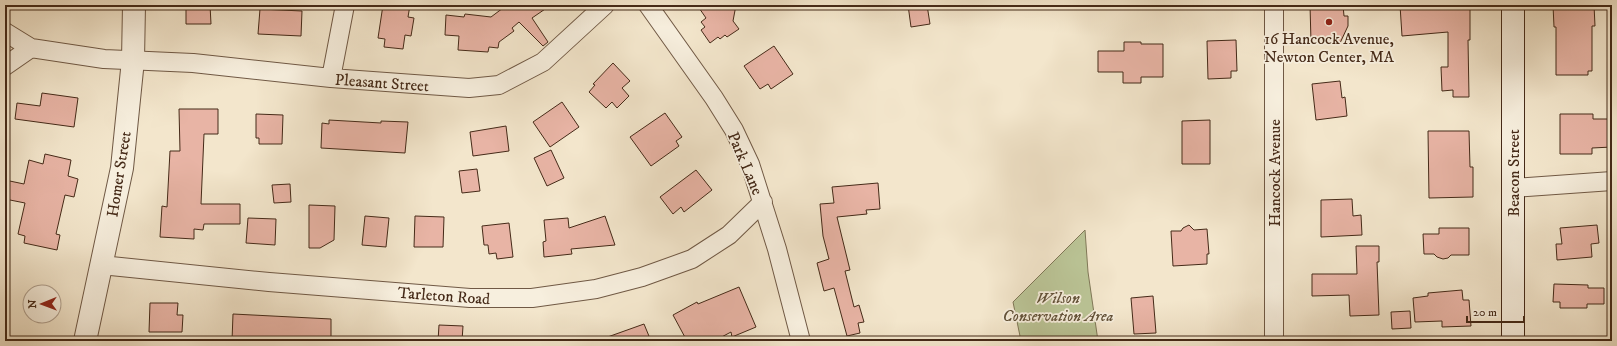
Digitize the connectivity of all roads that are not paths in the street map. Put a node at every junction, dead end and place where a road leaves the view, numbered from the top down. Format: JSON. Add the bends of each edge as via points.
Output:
{"nodes":[{"id":1,"x":134,"y":5,"type":"edge"},
{"id":2,"x":345,"y":5,"type":"edge"},
{"id":3,"x":605,"y":5,"type":"edge"},
{"id":4,"x":648,"y":5,"type":"edge"},
{"id":5,"x":1274,"y":5,"type":"edge"},
{"id":6,"x":1513,"y":5,"type":"edge"},
{"id":7,"x":5,"y":32,"type":"edge"},
{"id":8,"x":31,"y":48,"type":"junction"},
{"id":9,"x":133,"y":60,"type":"junction"},
{"id":10,"x":5,"y":66,"type":"edge"},
{"id":11,"x":331,"y":78,"type":"junction"},
{"id":12,"x":1612,"y":181,"type":"edge"},
{"id":13,"x":1513,"y":188,"type":"junction"},
{"id":14,"x":763,"y":202,"type":"junction"},
{"id":15,"x":101,"y":265,"type":"junction"},
{"id":16,"x":85,"y":341,"type":"edge"},
{"id":17,"x":801,"y":341,"type":"edge"},
{"id":18,"x":1274,"y":341,"type":"edge"},
{"id":19,"x":1513,"y":341,"type":"edge"}],
"edges":[{"from":1,"to":9,"type":"street","name":"Homer Street"},
{"from":2,"to":11,"type":"street"},
{"from":3,"to":11,"type":"street","name":"Pleasant Street","via":[[543,62],[498,85],[469,88]]},
{"from":4,"to":14,"type":"street","name":"Park Lane","via":[[734,130],[750,164]]},
{"from":5,"to":18,"type":"street","name":"Hancock Avenue"},
{"from":6,"to":13,"type":"street","name":"Beacon Street"},
{"from":7,"to":8,"type":"street"},
{"from":8,"to":9,"type":"street","name":"Pleasant Street","via":[[104,59]]},
{"from":8,"to":10,"type":"street"},
{"from":9,"to":11,"type":"street","name":"Pleasant Street","via":[[193,63]]},
{"from":9,"to":15,"type":"street","name":"Homer Street","via":[[122,168]]},
{"from":12,"to":13,"type":"street"},
{"from":13,"to":19,"type":"street","name":"Beacon Street"},
{"from":14,"to":15,"type":"street","name":"Tarleton Road","via":[[728,235],[692,259],[642,277],[596,289],[532,298],[470,298]]},
{"from":14,"to":17,"type":"street","name":"Park Lane"},
{"from":15,"to":16,"type":"street","name":"Homer Street"}]}
